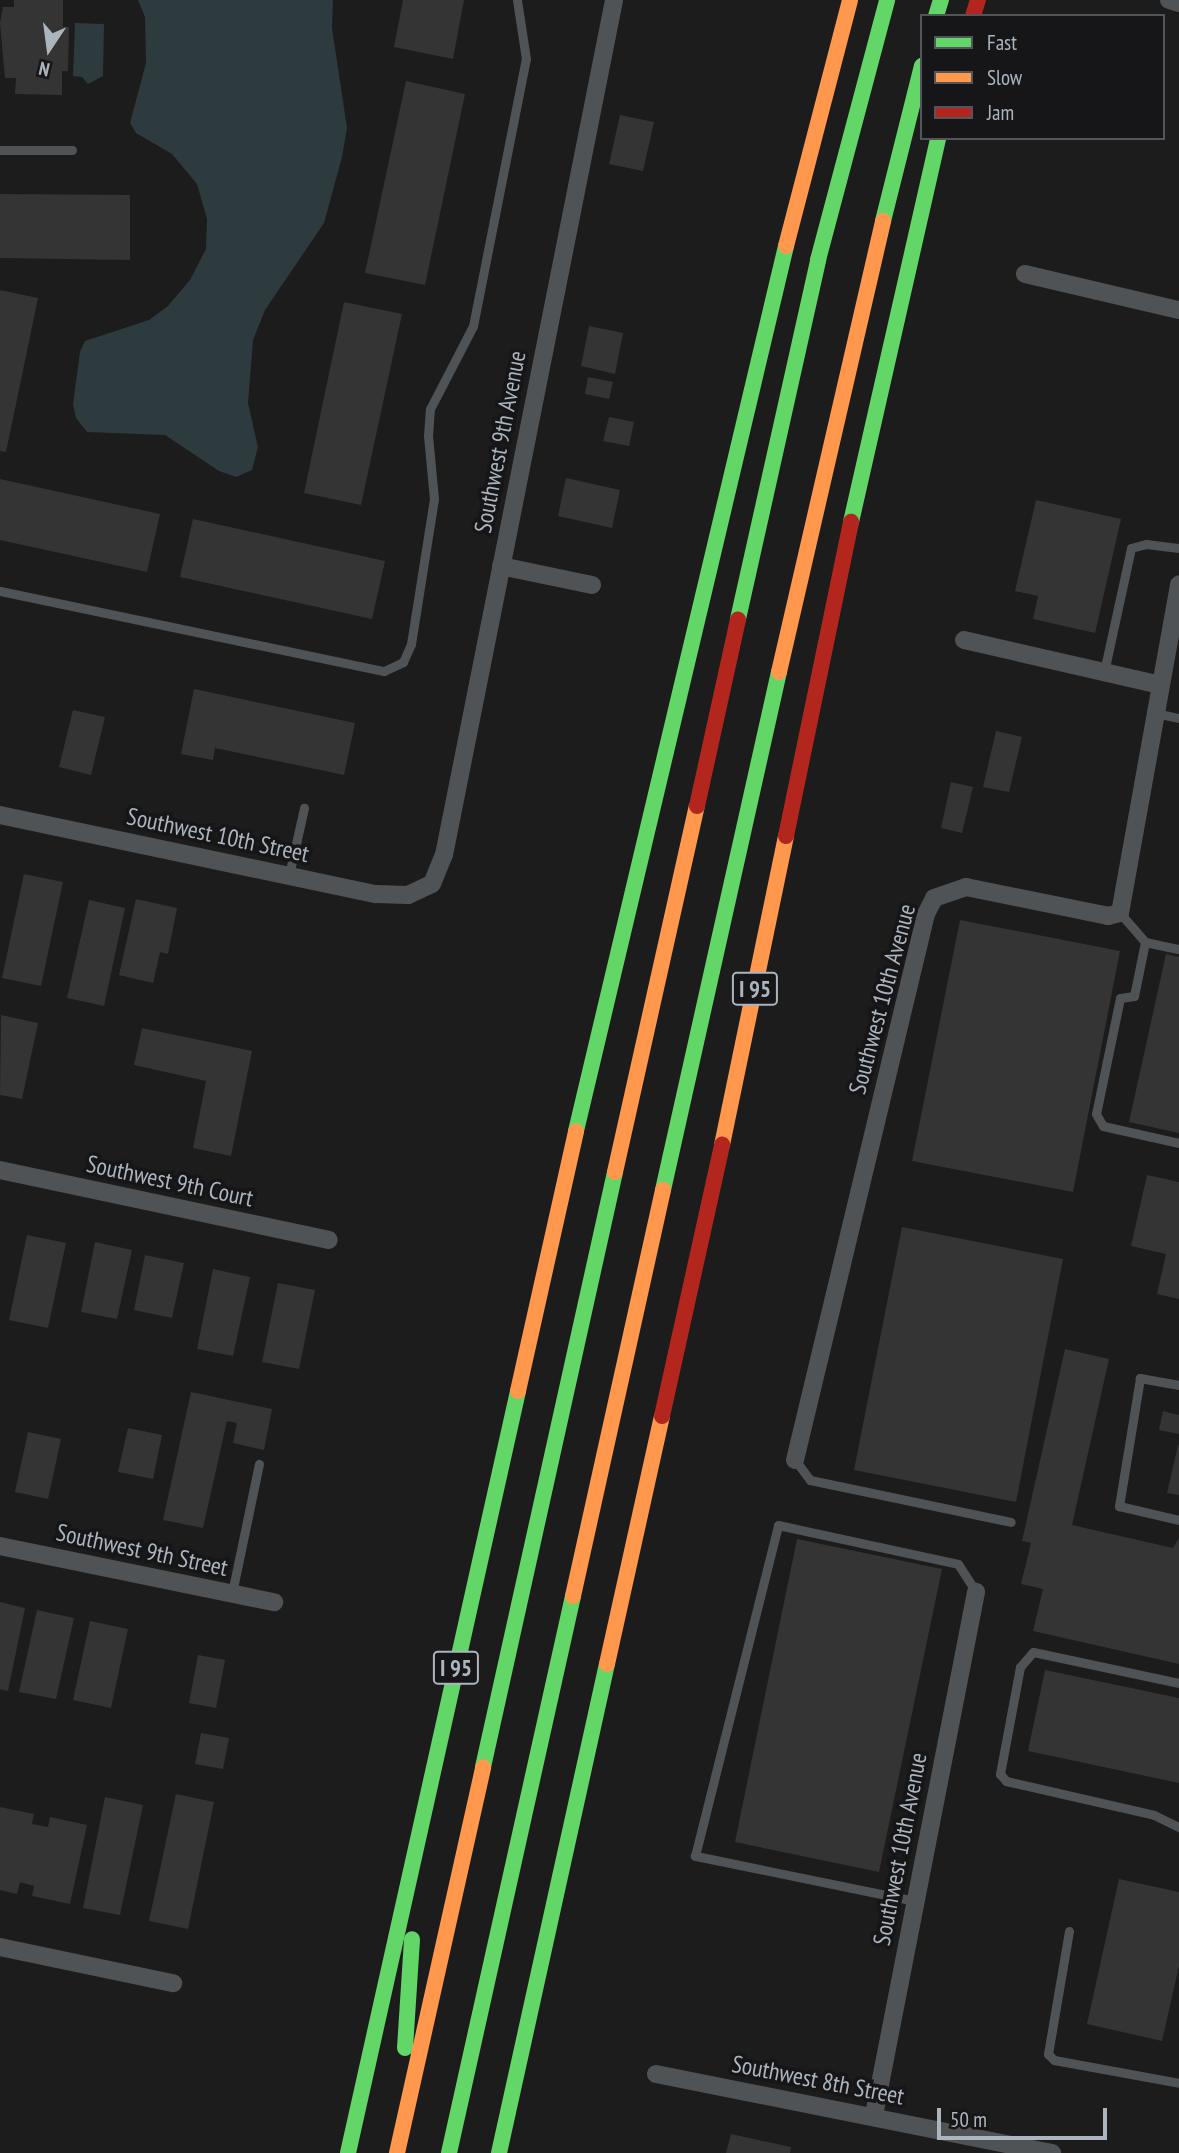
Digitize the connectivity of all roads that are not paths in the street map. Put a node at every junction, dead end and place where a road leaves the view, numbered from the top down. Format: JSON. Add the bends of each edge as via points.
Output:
{"nodes":[{"id":1,"x":517,"y":0,"type":"edge"},
{"id":2,"x":614,"y":0,"type":"edge"},
{"id":3,"x":850,"y":0,"type":"edge"},
{"id":4,"x":887,"y":0,"type":"edge"},
{"id":5,"x":1169,"y":0,"type":"edge"},
{"id":6,"x":1179,"y":3,"type":"edge"},
{"id":7,"x":920,"y":74,"type":"edge"},
{"id":8,"x":939,"y":140,"type":"edge"},
{"id":9,"x":0,"y":149,"type":"edge"},
{"id":10,"x":72,"y":150,"type":"dead end"},
{"id":11,"x":1025,"y":274,"type":"dead end"},
{"id":12,"x":1179,"y":310,"type":"edge"},
{"id":13,"x":1179,"y":548,"type":"edge"},
{"id":14,"x":501,"y":566,"type":"junction"},
{"id":15,"x":1179,"y":584,"type":"edge"},
{"id":16,"x":593,"y":585,"type":"dead end"},
{"id":17,"x":0,"y":591,"type":"edge"},
{"id":18,"x":964,"y":640,"type":"dead end"},
{"id":19,"x":1104,"y":673,"type":"junction"},
{"id":20,"x":1160,"y":685,"type":"junction"},
{"id":21,"x":1155,"y":712,"type":"junction"},
{"id":22,"x":1179,"y":718,"type":"edge"},
{"id":23,"x":304,"y":808,"type":"dead end"},
{"id":24,"x":0,"y":815,"type":"edge"},
{"id":25,"x":289,"y":875,"type":"junction"},
{"id":26,"x":426,"y":890,"type":"joint"},
{"id":27,"x":1120,"y":913,"type":"junction"},
{"id":28,"x":1145,"y":942,"type":"junction"},
{"id":29,"x":1179,"y":948,"type":"edge"},
{"id":30,"x":1179,"y":1143,"type":"edge"},
{"id":31,"x":0,"y":1170,"type":"edge"},
{"id":32,"x":330,"y":1240,"type":"dead end"},
{"id":33,"x":1179,"y":1385,"type":"edge"},
{"id":34,"x":795,"y":1460,"type":"joint"},
{"id":35,"x":259,"y":1464,"type":"dead end"},
{"id":36,"x":1179,"y":1520,"type":"edge"},
{"id":37,"x":1011,"y":1522,"type":"dead end"},
{"id":38,"x":0,"y":1546,"type":"edge"},
{"id":39,"x":976,"y":1592,"type":"joint"},
{"id":40,"x":232,"y":1593,"type":"junction"},
{"id":41,"x":274,"y":1602,"type":"dead end"},
{"id":42,"x":1179,"y":1683,"type":"edge"},
{"id":43,"x":1179,"y":1827,"type":"edge"},
{"id":44,"x":418,"y":1838,"type":"junction"},
{"id":45,"x":915,"y":1901,"type":"junction"},
{"id":46,"x":1069,"y":1931,"type":"dead end"},
{"id":47,"x":0,"y":1947,"type":"edge"},
{"id":48,"x":173,"y":1983,"type":"dead end"},
{"id":49,"x":656,"y":2074,"type":"dead end"},
{"id":50,"x":1179,"y":2083,"type":"edge"},
{"id":51,"x":874,"y":2115,"type":"junction"},
{"id":52,"x":398,"y":2150,"type":"edge"},
{"id":53,"x":348,"y":2153,"type":"edge"},
{"id":54,"x":449,"y":2153,"type":"edge"},
{"id":55,"x":499,"y":2153,"type":"edge"},
{"id":56,"x":1052,"y":2153,"type":"edge"}],
"edges":[{"from":1,"to":17,"type":"lane","via":[[526,59],[473,326],[430,409],[435,499],[411,644],[403,662],[384,671]]},
{"from":2,"to":14,"type":"street","name":"Southwest 9th Avenue"},
{"from":3,"to":44,"type":"highway","number":"I 95","via":[[796,203],[583,1104]]},
{"from":4,"to":52,"type":"highway","via":[[818,260]]},
{"from":5,"to":6,"type":"street"},
{"from":7,"to":54,"type":"highway","via":[[849,356]]},
{"from":8,"to":55,"type":"highway","number":"I 95","via":[[895,317],[723,1141]]},
{"from":9,"to":10,"type":"lane"},
{"from":11,"to":12,"type":"street"},
{"from":13,"to":19,"type":"lane","via":[[1146,544],[1131,548]]},
{"from":14,"to":16,"type":"street"},
{"from":14,"to":26,"type":"street","name":"Southwest 9th Avenue","via":[[444,855]]},
{"from":15,"to":20,"type":"street"},
{"from":18,"to":19,"type":"street"},
{"from":19,"to":20,"type":"street"},
{"from":20,"to":21,"type":"street"},
{"from":21,"to":22,"type":"lane"},
{"from":21,"to":27,"type":"street"},
{"from":23,"to":25,"type":"lane"},
{"from":24,"to":25,"type":"street","name":"Southwest 10th Street"},
{"from":25,"to":26,"type":"street","name":"Southwest 10th Street","via":[[388,895]]},
{"from":27,"to":28,"type":"lane"},
{"from":27,"to":34,"type":"street","name":"Southwest 10th Avenue","via":[[1108,915],[966,887],[934,898],[926,914]]},
{"from":28,"to":29,"type":"lane"},
{"from":28,"to":30,"type":"lane","via":[[1134,996],[1119,998],[1096,1114],[1103,1126]]},
{"from":31,"to":32,"type":"street","name":"Southwest 9th Court"},
{"from":33,"to":36,"type":"lane","via":[[1140,1378],[1119,1506]]},
{"from":34,"to":37,"type":"lane","via":[[810,1480]]},
{"from":35,"to":40,"type":"lane"},
{"from":38,"to":40,"type":"street","name":"Southwest 9th Street"},
{"from":39,"to":45,"type":"street","name":"Southwest 10th Avenue"},
{"from":39,"to":45,"type":"lane","via":[[958,1564],[778,1525],[695,1857]]},
{"from":40,"to":41,"type":"street","name":"Southwest 9th Street"},
{"from":42,"to":43,"type":"lane","via":[[1032,1652],[1020,1667],[1000,1774],[1006,1781],[1154,1815]]},
{"from":44,"to":52,"type":"highway"},
{"from":44,"to":53,"type":"highway","number":"I 95"},
{"from":45,"to":51,"type":"street","name":"Southwest 10th Avenue"},
{"from":46,"to":50,"type":"lane","via":[[1048,2054],[1054,2060]]},
{"from":47,"to":48,"type":"street"},
{"from":49,"to":51,"type":"street","name":"Southwest 8th Street"},
{"from":51,"to":56,"type":"street","name":"Southwest 8th Street"}]}
